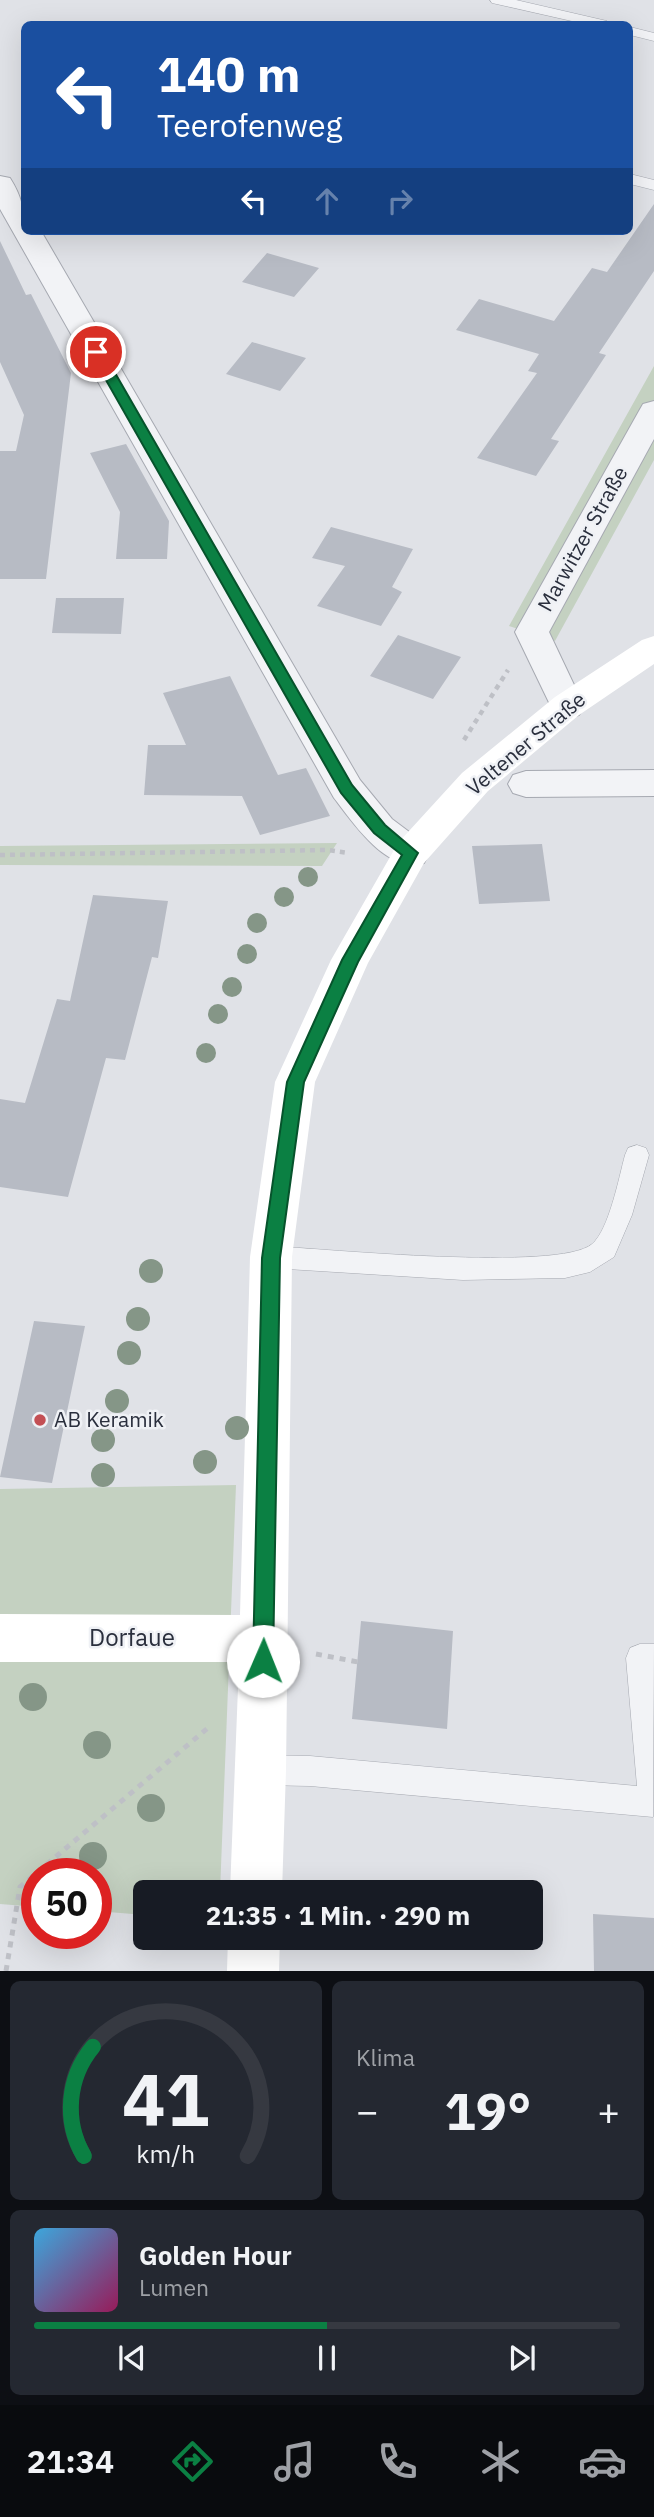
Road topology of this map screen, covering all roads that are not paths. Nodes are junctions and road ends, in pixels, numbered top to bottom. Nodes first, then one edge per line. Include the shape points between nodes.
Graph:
1 (497, 0) edge
2 (589, 21) edge
3 (633, 32) edge
4 (654, 37) edge
5 (633, 180) edge
6 (0, 184) edge
7 (654, 185) edge
8 (21, 220) edge
9 (29, 235) edge
10 (654, 411) edge
11 (654, 648) edge
12 (567, 706) junction
13 (654, 783) edge
14 (526, 784) dead end
15 (411, 853) junction
16 (637, 1155) dead end
17 (271, 1258) junction
18 (0, 1638) edge
19 (263, 1639) junction
20 (654, 1658) edge
21 (261, 1770) junction
22 (256, 1880) edge
23 (254, 1950) edge
24 (253, 1971) edge

1 - 2 lane
3 - 4 lane
5 - 7 lane
6 - 8 street
9 - 15 street via 347,789 379,829
10 - 12 street, Marwitzer Straße via 532,632
11 - 12 main road, Veltener Straße
12 - 15 main road, Veltener Straße via 475,782
13 - 14 street
15 - 17 main road, Veltener Straße via 350,960 295,1082
16 - 17 lane via 605,1249 590,1261 463,1269
17 - 19 main road, Veltener Straße
18 - 19 main road, Dorfaue
19 - 21 main road, Veltener Straße
20 - 21 lane via 640,1658 653,1802
21 - 22 main road, Veltener Straße
23 - 24 main road

